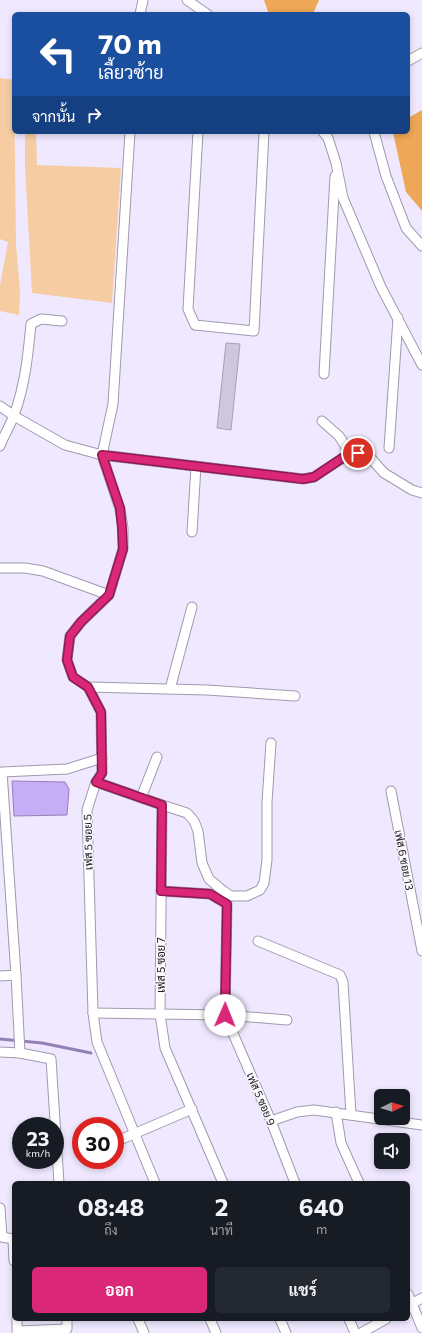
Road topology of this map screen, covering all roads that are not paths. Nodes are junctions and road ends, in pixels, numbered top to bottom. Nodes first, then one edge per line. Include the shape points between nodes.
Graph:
1 (143, 0) edge
2 (187, 0) edge
3 (140, 12) edge
4 (204, 12) edge
5 (422, 53) edge
6 (410, 60) edge
7 (130, 134) edge
8 (198, 134) edge
9 (264, 134) edge
10 (325, 134) edge
11 (375, 134) edge
12 (336, 162) junction
13 (422, 246) edge
14 (398, 318) junction
15 (62, 321) dead end
16 (422, 365) edge
17 (324, 374) dead end
18 (0, 406) edge
19 (14, 416) junction
20 (322, 421) dead end
21 (0, 446) edge
22 (390, 448) dead end
23 (102, 455) junction
24 (351, 455) junction
25 (196, 466) junction
26 (422, 493) edge
27 (192, 532) dead end
28 (0, 568) edge
29 (109, 595) junction
30 (192, 607) dead end
31 (88, 687) junction
32 (170, 689) junction
33 (295, 696) dead end
34 (271, 743) dead end
35 (157, 757) dead end
36 (102, 758) junction
37 (96, 782) junction
38 (392, 791) dead end
39 (141, 798) junction
40 (162, 805) junction
41 (161, 891) junction
42 (258, 941) dead end
43 (422, 951) edge
44 (16, 975) junction
45 (0, 976) edge
46 (93, 1013) junction
47 (160, 1014) junction
48 (225, 1015) junction
49 (287, 1020) dead end
50 (0, 1052) edge
51 (20, 1053) junction
52 (192, 1109) junction
53 (336, 1112) junction
54 (351, 1115) junction
55 (271, 1121) junction
56 (422, 1124) edge
57 (134, 1133) junction
58 (124, 1138) edge
59 (59, 1181) edge
60 (154, 1181) edge
61 (222, 1181) edge
62 (294, 1181) edge
63 (358, 1181) edge
64 (0, 1208) edge
65 (12, 1239) edge
66 (422, 1298) edge
67 (410, 1305) edge
68 (17, 1321) edge
69 (67, 1321) edge
70 (139, 1321) edge
71 (211, 1321) edge
72 (281, 1321) edge
73 (350, 1321) edge
74 (382, 1321) edge
75 (422, 1328) edge
76 (144, 1333) edge
77 (216, 1333) edge
78 (286, 1333) edge
79 (355, 1333) edge
80 (361, 1333) edge

1 - 3 street
2 - 4 street
5 - 6 street
7 - 23 street via 113,404
8 - 9 street via 188,309 195,325 254,331
10 - 12 street
11 - 13 street via 386,176 406,228
12 - 14 street via 343,198
12 - 17 street
14 - 16 street
14 - 22 street
15 - 19 street via 41,319 31,324 26,371
18 - 19 street
19 - 21 street
19 - 23 street via 65,445
20 - 24 street via 339,436
23 - 25 street
23 - 29 street, เฟส 5 ซอย 5 via 120,508 122,528 123,549
24 - 25 street via 314,477 303,479
24 - 26 street via 368,455 384,473 412,490
25 - 27 street
28 - 29 street via 43,571
29 - 31 street, เฟส 5 ซอย 5 via 70,636 67,660 73,677
30 - 32 street
31 - 32 street
31 - 36 street, เฟส 5 ซอย 5 via 101,712
32 - 33 street
34 - 40 street via 267,860 264,884 260,890 247,896 231,896 209,879 202,863 198,831 194,821 187,814
35 - 39 street
36 - 37 street, เฟส 5 ซอย 5 via 102,773
36 - 44 street via 67,769 2,772
37 - 39 street
37 - 46 street, เฟส 5 ซอย 5 via 87,810
38 - 43 street, เฟส 6 ซอย 13
39 - 40 street
40 - 41 street, เฟส 5 ซอย 7
41 - 47 street, เฟส 5 ซอย 7
41 - 48 street via 210,894 227,904
42 - 54 street via 340,976 343,982
44 - 45 street
44 - 51 street
46 - 47 street
46 - 57 street, เฟส 5 ซอย 5 via 97,1042
47 - 48 street
47 - 52 street, เฟส 5 ซอย 7 via 165,1048
48 - 49 street
48 - 55 street, เฟส 5 ซอย 9
50 - 51 street
51 - 59 street via 51,1059
52 - 57 street
52 - 61 street, เฟส 5 ซอย 7
53 - 54 street
53 - 55 street via 297,1112
53 - 63 street via 341,1143
54 - 56 street
55 - 62 street, เฟส 5 ซอย 9
57 - 58 street
57 - 60 street, เฟส 5 ซอย 5
64 - 65 street via 2,1237
66 - 67 street
67 - 75 street
68 - 69 street via 17,1331 67,1328
70 - 76 street
71 - 77 street
72 - 78 street
73 - 79 street
74 - 80 street

